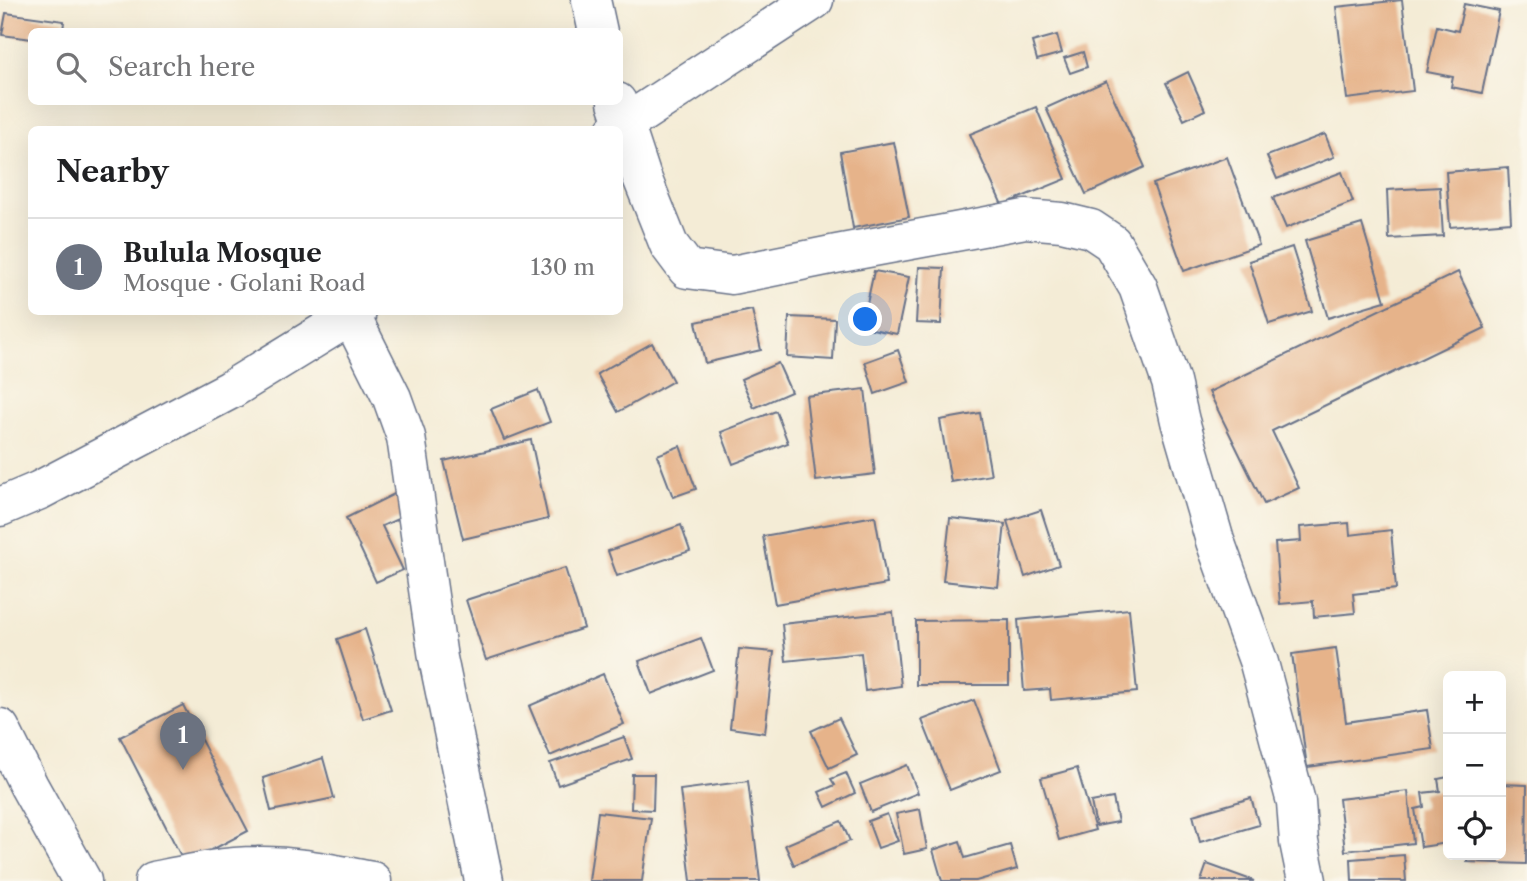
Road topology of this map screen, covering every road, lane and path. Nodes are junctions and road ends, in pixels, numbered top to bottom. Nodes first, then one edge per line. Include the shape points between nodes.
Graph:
1 (591, 0) edge
2 (814, 0) edge
3 (597, 28) edge
4 (619, 118) edge
5 (623, 128) edge
6 (352, 315) edge
7 (354, 315) edge
8 (0, 506) edge
9 (0, 728) edge
10 (82, 881) edge
11 (154, 881) edge
12 (372, 881) edge
13 (484, 881) edge
14 (1307, 881) edge

1 - 3 street
2 - 4 street
5 - 14 street via 669,245 687,269 732,275 1025,219 1091,229 1112,243 1138,286 1215,541 1259,663 1296,802
6 - 8 street via 230,390 40,490
7 - 13 street via 406,437 438,658
9 - 10 street
11 - 12 street via 258,866

